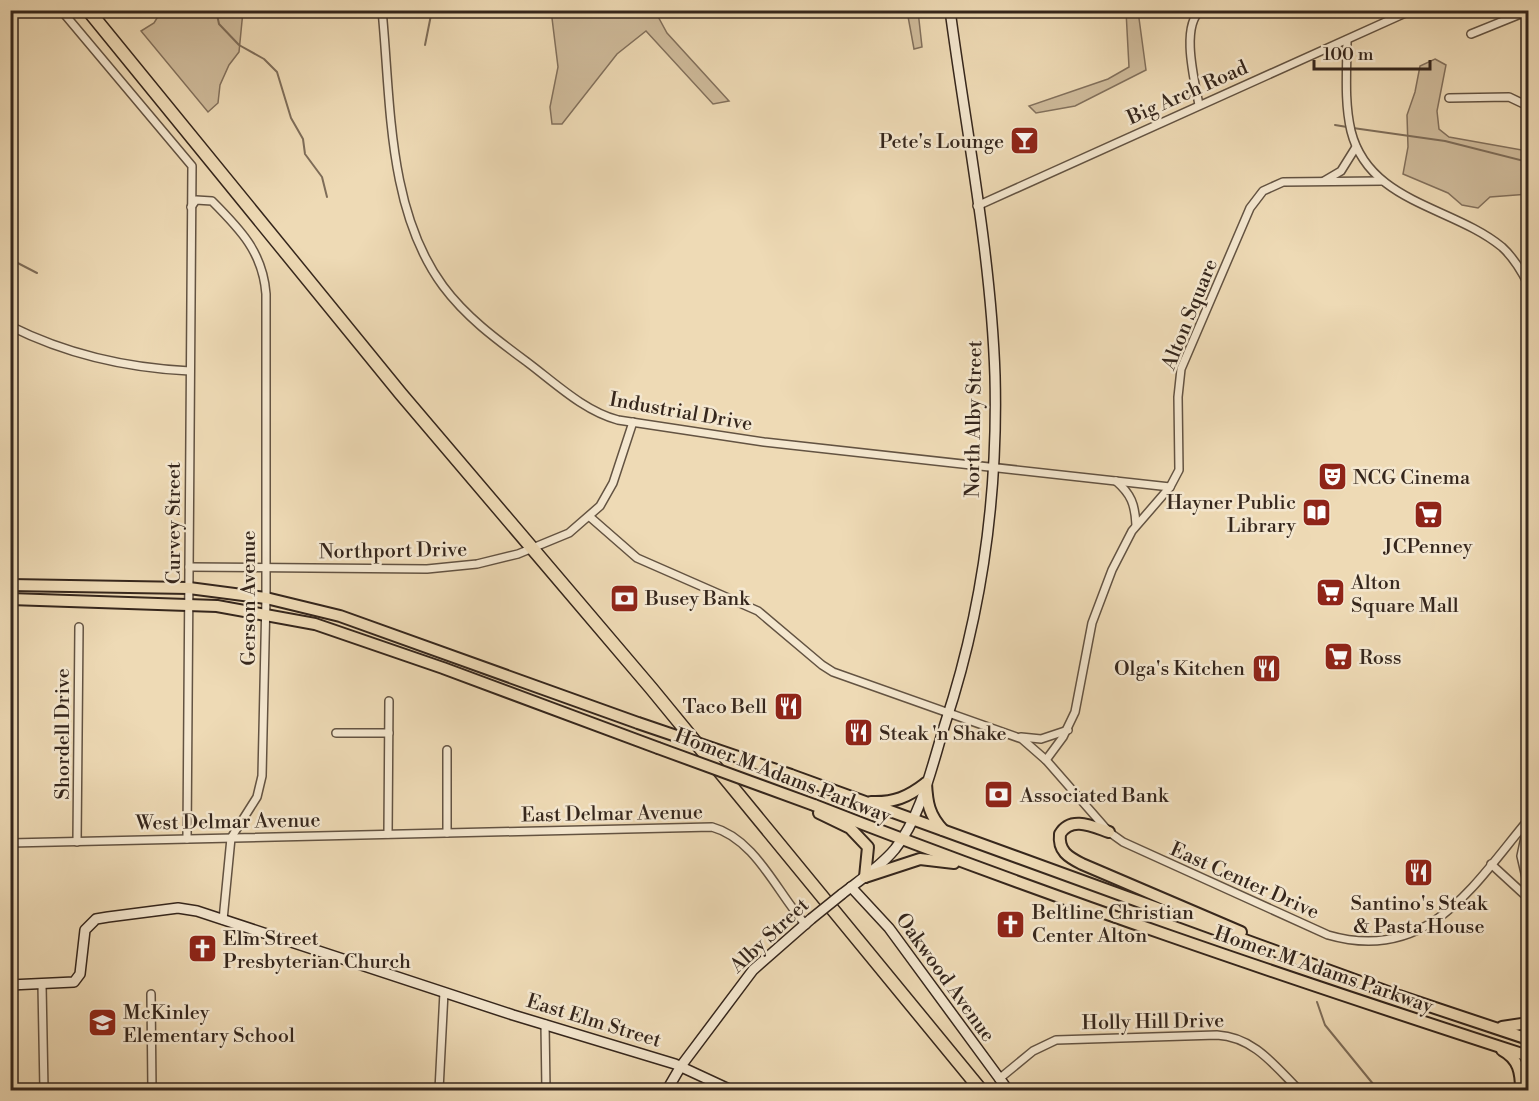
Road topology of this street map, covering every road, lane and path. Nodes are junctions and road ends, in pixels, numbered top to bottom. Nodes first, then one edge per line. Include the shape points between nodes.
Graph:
1 (61, 10) edge
2 (88, 10) edge
3 (382, 10) edge
4 (950, 10) edge
5 (1200, 10) edge
6 (1412, 10) edge
7 (1528, 11) edge
8 (1471, 34) dead end
9 (1347, 40) junction
10 (1449, 98) dead end
11 (1199, 105) junction
12 (1528, 106) edge
13 (1356, 147) junction
14 (1382, 181) junction
15 (1324, 182) junction
16 (977, 206) junction
17 (191, 207) junction
18 (1528, 284) edge
19 (10, 326) edge
20 (190, 370) junction
21 (633, 422) junction
22 (994, 466) junction
23 (1116, 481) junction
24 (1170, 487) junction
25 (590, 517) junction
26 (1136, 525) junction
27 (532, 549) junction
28 (189, 567) junction
29 (264, 569) junction
30 (10, 585) edge
31 (189, 588) junction
32 (266, 598) junction
33 (10, 599) edge
34 (189, 604) junction
35 (266, 614) junction
36 (79, 627) dead end
37 (389, 701) dead end
38 (949, 713) junction
39 (1068, 730) junction
40 (336, 733) dead end
41 (389, 733) junction
42 (1013, 735) junction
43 (447, 750) dead end
44 (1046, 760) junction
45 (926, 783) junction
46 (782, 793) junction
47 (863, 802) junction
48 (912, 820) junction
49 (1528, 822) edge
50 (945, 832) junction
51 (1109, 832) junction
52 (447, 833) junction
53 (388, 834) junction
54 (187, 838) junction
55 (231, 838) junction
56 (901, 839) junction
57 (77, 842) junction
58 (10, 843) edge
59 (1491, 864) junction
60 (976, 866) junction
61 (865, 877) junction
62 (1528, 886) edge
63 (851, 888) junction
64 (1528, 898) edge
65 (223, 920) junction
66 (808, 922) junction
67 (42, 984) junction
68 (10, 985) edge
69 (444, 992) junction
70 (151, 994) dead end
71 (1400, 996) junction
72 (1528, 1023) edge
73 (546, 1024) junction
74 (1490, 1026) junction
75 (1528, 1039) edge
76 (1486, 1042) junction
77 (1528, 1056) edge
78 (681, 1066) junction
79 (1528, 1068) edge
80 (999, 1079) junction
81 (1528, 1082) edge
82 (44, 1090) edge
83 (152, 1090) edge
84 (439, 1090) edge
85 (546, 1090) edge
86 (667, 1090) edge
87 (731, 1090) edge
88 (981, 1090) edge
89 (1008, 1090) edge
90 (1299, 1090) edge
91 (1522, 1090) edge

1 - 17 street, Curvey Street via 191,164
2 - 27 highway
3 - 21 street, Industrial Drive via 401,190 414,232 434,272 470,317 513,352 598,413
4 - 16 street, North Alby Street
5 - 11 street via 1193,18 1190,35
6 - 9 street, Big Arch Road
7 - 8 street
9 - 11 street, Big Arch Road
9 - 13 street via 1348,116
10 - 12 street via 1509,97
11 - 16 street, Big Arch Road
13 - 14 street
13 - 15 street via 1348,163
14 - 15 street, Alton Square
14 - 18 street via 1489,238 1512,258
15 - 24 street, Alton Square via 1273,185 1250,207 1181,369 1180,462
16 - 22 street, North Alby Street via 992,332
17 - 20 street, Curvey Street
17 - 29 street, Gerson Avenue via 196,200 212,201 247,240 263,267
19 - 20 street via 53,346 99,360
20 - 28 street, Curvey Street
21 - 22 street, Industrial Drive via 764,442
21 - 25 street, Northport Drive via 613,483
22 - 23 street, Industrial Drive
22 - 38 street, North Alby Street via 980,588 965,661
23 - 24 street, Industrial Drive
23 - 26 street via 1129,492
24 - 26 street, Alton Square
25 - 27 street, Northport Drive via 569,533
25 - 38 street, East Center Drive via 637,558 758,611 822,665
26 - 39 street, Alton Square via 1117,558 1095,612
27 - 29 street, Northport Drive via 460,567
27 - 88 highway
28 - 29 street, Northport Drive
28 - 31 street, Curvey Street
29 - 32 street, Gerson Avenue
30 - 31 main road, Homer M Adams Parkway
31 - 32 main road, Homer M Adams Parkway
31 - 34 street, Curvey Street
32 - 35 street, Gerson Avenue
32 - 47 main road, Homer M Adams Parkway, bridge via 340,616
33 - 34 main road, Homer M Adams Parkway
34 - 35 main road, Homer M Adams Parkway
34 - 54 street, Curvey Street
35 - 46 main road, Homer M Adams Parkway, bridge via 360,639
35 - 55 street, Gerson Avenue via 261,785
36 - 57 street, Shordell Drive
37 - 41 street
38 - 42 street, East Center Drive
38 - 45 street, North Alby Street
39 - 42 street via 1041,739
39 - 44 street, Alton Square
40 - 41 street
41 - 53 street
42 - 44 street, East Center Drive
43 - 52 street
44 - 51 street, East Center Drive
45 - 47 main road via 910,796 888,803
45 - 48 street, North Alby Street
45 - 50 main road via 927,804 933,819
46 - 56 main road, Homer M Adams Parkway, bridge
46 - 61 main road via 850,828 861,838 868,847
47 - 48 main road, Homer M Adams Parkway
48 - 50 main road, Homer M Adams Parkway
48 - 56 street, Alby Street
49 - 59 street, East Center Drive
49 - 62 street via 1521,856
50 - 71 main road, Homer M Adams Parkway
51 - 59 street, East Center Drive via 1132,847 1298,922 1328,935 1359,941 1387,940 1429,926 1459,903
51 - 71 main road via 1072,824 1060,834 1060,846 1065,854 1082,864
52 - 53 street, West Delmar Avenue
52 - 66 street, East Delmar Avenue via 712,827 730,834 749,851
53 - 55 street, West Delmar Avenue
54 - 55 street, West Delmar Avenue
54 - 57 street, West Delmar Avenue
55 - 65 street, Gerson Avenue
56 - 60 main road, Homer M Adams Parkway
56 - 61 street, Alby Street
57 - 58 street, West Delmar Avenue
59 - 64 street
60 - 61 main road via 920,859
60 - 76 main road, Homer M Adams Parkway
61 - 63 street, Alby Street
63 - 66 street, Alby Street, bridge
63 - 80 street, Oakwood Avenue via 889,928
65 - 67 street, East Elm Street via 178,908 96,919 85,930 77,980
65 - 69 street, East Elm Street
66 - 78 street, Alby Street via 753,970
67 - 68 street
67 - 82 street
69 - 73 street, East Elm Street
69 - 84 street
70 - 83 street
71 - 74 main road, Homer M Adams Parkway
72 - 74 main road
73 - 78 street, East Elm Street
73 - 85 street
74 - 75 main road, Homer M Adams Parkway
76 - 77 main road, Homer M Adams Parkway
76 - 91 main road via 1513,1059 1520,1069
78 - 86 street, Alby Street
78 - 87 street, East Elm Street
79 - 91 street
80 - 89 street, Oakwood Avenue
80 - 90 street, Holly Hill Drive via 1033,1051 1056,1040 1230,1035 1254,1046
81 - 91 main road

